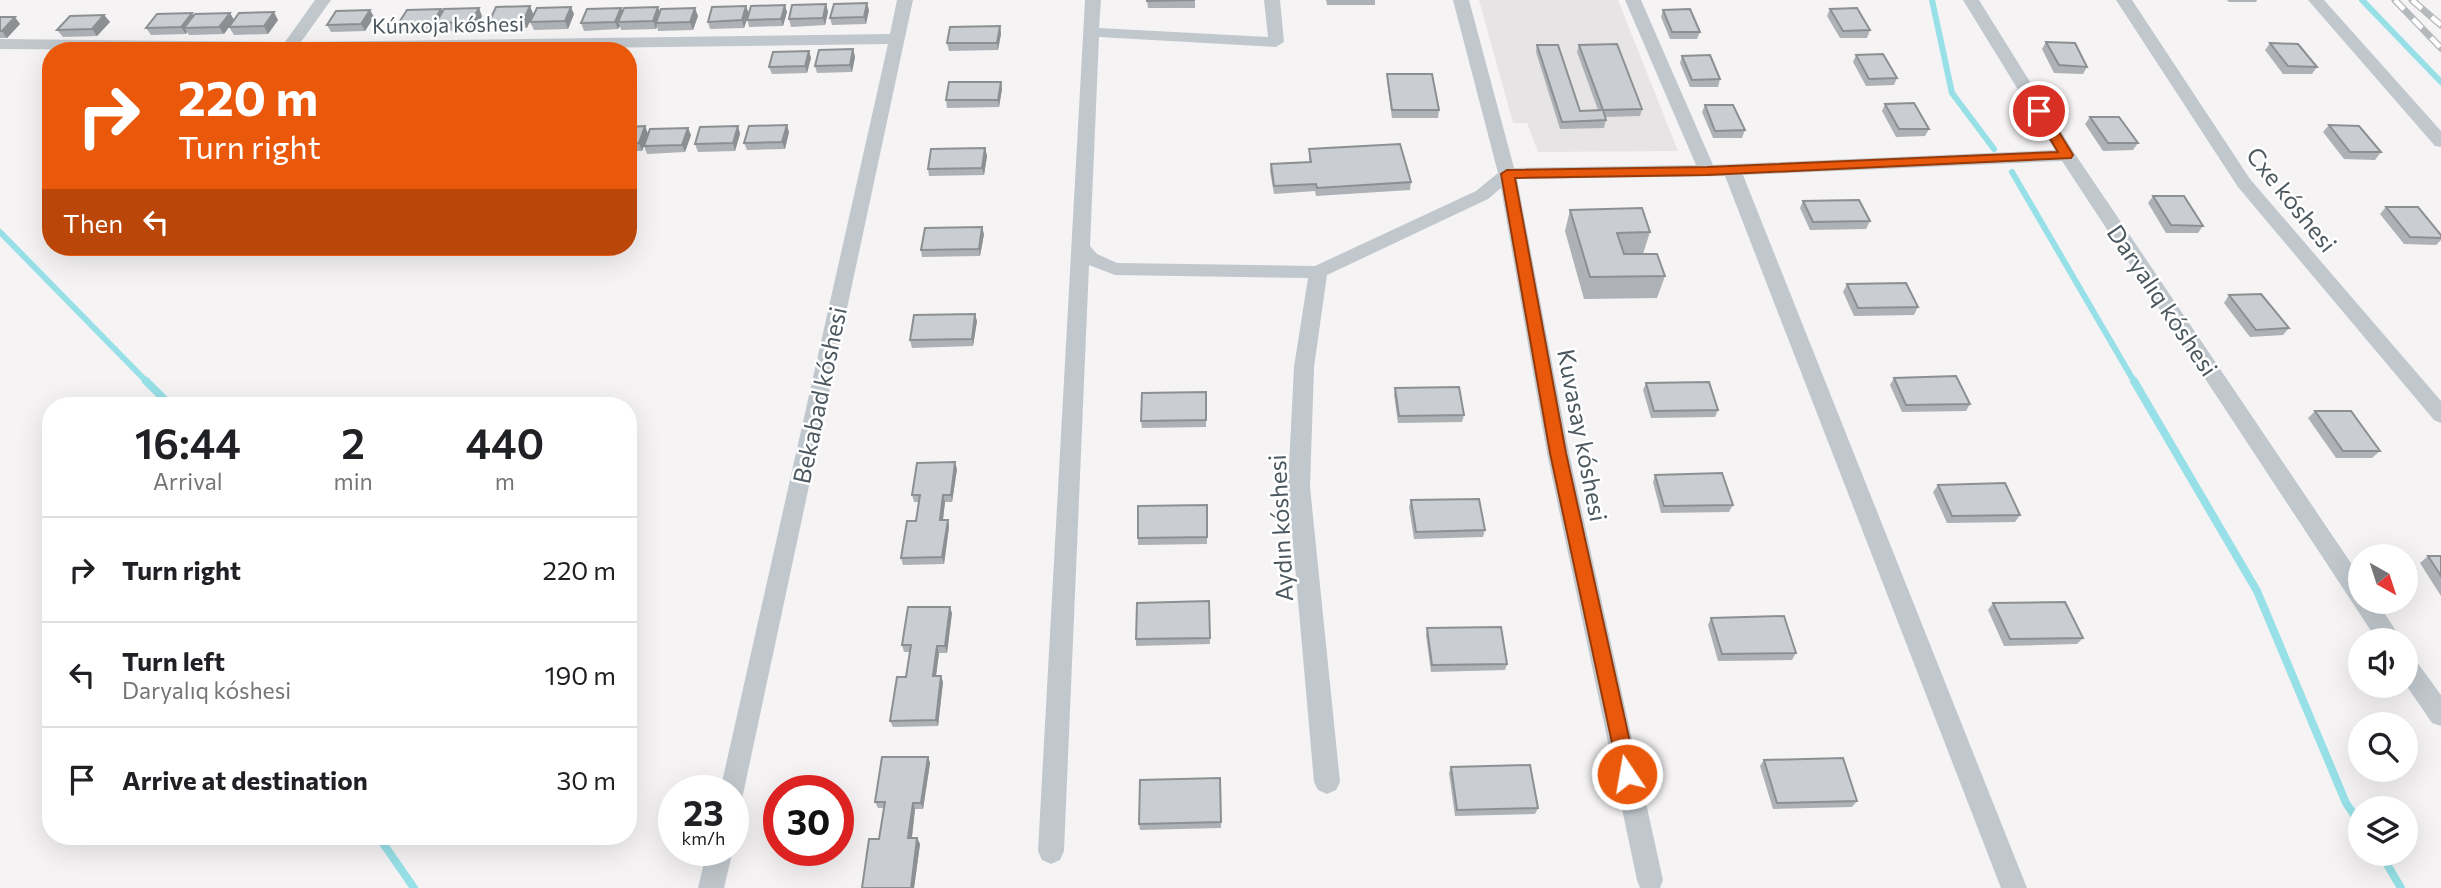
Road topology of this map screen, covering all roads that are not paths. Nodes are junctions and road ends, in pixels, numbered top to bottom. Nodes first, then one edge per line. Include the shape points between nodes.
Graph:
1 (323, 0) edge
2 (905, 0) edge
3 (1093, 0) edge
4 (1272, 0) edge
5 (1461, 0) edge
6 (1633, 0) edge
7 (1971, 0) edge
8 (2124, 0) edge
9 (2316, 0) edge
10 (1093, 32) junction
11 (897, 39) junction
12 (294, 42) edge
13 (637, 42) edge
14 (0, 44) edge
15 (42, 44) edge
16 (2441, 142) edge
17 (2067, 155) junction
18 (1732, 170) junction
19 (1707, 171) junction
20 (1507, 174) junction
21 (1082, 248) junction
22 (1318, 272) junction
23 (2441, 415) edge
24 (2348, 577) edge
25 (2418, 676) edge
26 (2432, 688) edge
27 (2441, 715) edge
28 (736, 775) edge
29 (1327, 782) dead end
30 (1051, 852) dead end
31 (716, 866) edge
32 (1650, 880) dead end
33 (711, 888) edge
34 (2014, 888) edge

1 - 12 street
2 - 11 street, Bekabad kóshesi
3 - 10 street
4 - 10 street via 1276,42
5 - 20 street, Kuvasay kóshesi
6 - 19 street
7 - 17 street, Daryalıq kóshesi
8 - 23 street, Cxe kóshesi via 2244,183
9 - 16 street
10 - 21 street
11 - 13 street, Kúnxoja kóshesi
11 - 28 street, Bekabad kóshesi
14 - 15 street, Kúnxoja kóshesi
17 - 18 street
17 - 24 street, Daryalıq kóshesi
18 - 19 street
18 - 34 street
19 - 20 street
20 - 22 street via 1482,195
20 - 32 street, Kuvasay kóshesi via 1558,453
21 - 22 street via 1090,258 1115,269
21 - 30 street
22 - 29 street, Aydın kóshesi via 1304,367 1299,487
25 - 26 street
26 - 27 street
31 - 33 street

